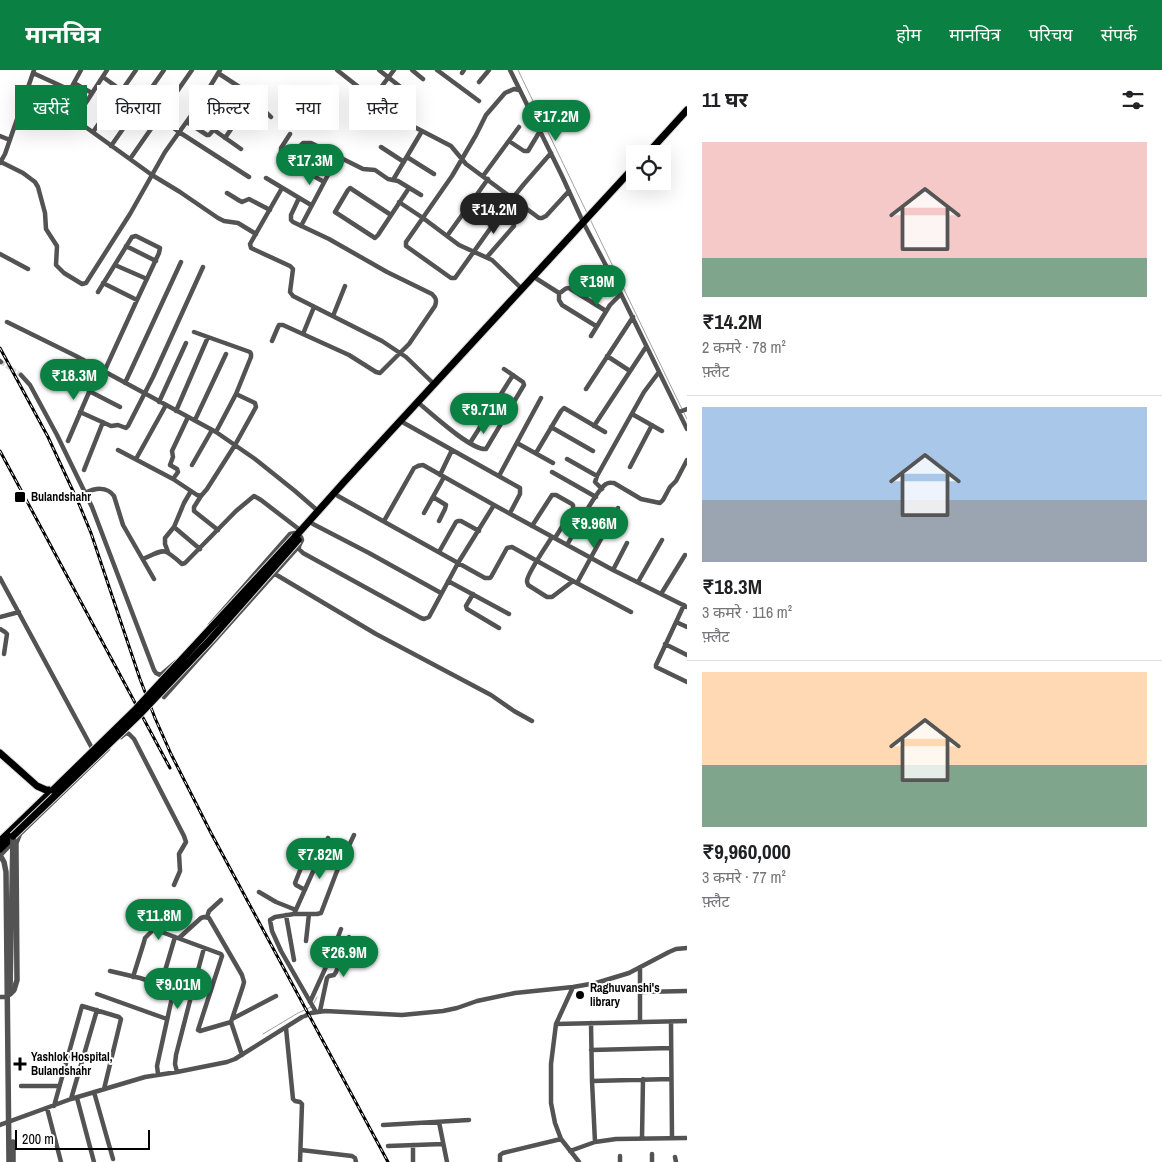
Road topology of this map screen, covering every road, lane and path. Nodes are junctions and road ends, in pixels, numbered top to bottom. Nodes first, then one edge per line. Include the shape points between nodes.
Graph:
1 (82, 70) edge
2 (107, 70) edge
3 (136, 70) edge
4 (164, 70) edge
5 (192, 70) edge
6 (337, 70) edge
7 (379, 70) edge
8 (394, 70) edge
9 (412, 70) edge
10 (438, 70) edge
11 (489, 70) edge
12 (510, 70) edge
13 (34, 71) edge
14 (219, 72) edge
15 (102, 77) junction
16 (388, 78) junction
17 (424, 79) dead end
18 (479, 82) dead end
19 (74, 83) joint
20 (61, 85) edge
21 (113, 85) edge
22 (125, 85) edge
23 (153, 85) edge
24 (237, 85) edge
25 (356, 85) edge
26 (383, 85) edge
27 (398, 85) edge
28 (179, 88) edge
29 (519, 90) junction
30 (92, 93) junction
31 (87, 100) edge
32 (479, 101) dead end
33 (687, 110) edge
34 (687, 116) edge
35 (187, 122) joint
36 (97, 126) edge
37 (87, 128) edge
38 (416, 128) edge
39 (519, 128) dead end
40 (123, 130) edge
41 (150, 130) edge
42 (176, 130) edge
43 (198, 130) edge
44 (214, 130) joint
45 (230, 130) edge
46 (422, 131) junction
47 (540, 131) junction
48 (93, 132) junction
49 (179, 132) junction
50 (290, 134) dead end
51 (0, 136) edge
52 (225, 138) junction
53 (10, 140) junction
54 (509, 141) junction
55 (655, 145) edge
56 (660, 145) edge
57 (112, 146) junction
58 (381, 147) dead end
59 (241, 149) dead end
60 (551, 154) junction
61 (338, 156) junction
62 (130, 159) junction
63 (405, 159) junction
64 (462, 159) junction
65 (293, 161) junction
66 (0, 162) edge
67 (152, 174) junction
68 (434, 174) dead end
69 (483, 176) junction
70 (626, 177) edge
71 (249, 178) dead end
72 (266, 178) dead end
73 (488, 179) junction
74 (393, 180) junction
75 (626, 181) edge
76 (324, 182) junction
77 (282, 188) junction
78 (409, 188) junction
79 (569, 191) junction
80 (228, 193) dead end
81 (420, 195) dead end
82 (513, 197) junction
83 (299, 198) junction
84 (399, 202) junction
85 (311, 205) junction
86 (270, 210) junction
87 (502, 213) junction
88 (391, 215) junction
89 (423, 218) junction
90 (588, 221) junction
91 (301, 226) junction
92 (256, 234) junction
93 (447, 236) junction
94 (126, 246) junction
95 (474, 252) junction
96 (0, 254) edge
97 (487, 258) junction
98 (156, 261) junction
99 (181, 262) dead end
100 (115, 265) junction
101 (203, 267) dead end
102 (28, 269) dead end
103 (538, 278) junction
104 (147, 279) junction
105 (103, 283) junction
106 (345, 286) dead end
107 (522, 289) junction
108 (98, 292) dead end
109 (559, 293) junction
110 (621, 294) junction
111 (137, 300) junction
112 (314, 307) junction
113 (606, 311) junction
114 (333, 316) junction
115 (633, 318) junction
116 (7, 322) dead end
117 (596, 326) junction
118 (194, 332) dead end
119 (303, 334) junction
120 (591, 336) dead end
121 (208, 337) junction
122 (272, 340) dead end
123 (186, 343) dead end
124 (646, 347) junction
125 (400, 353) junction
126 (226, 354) dead end
127 (607, 356) junction
128 (99, 369) junction
129 (504, 370) dead end
130 (630, 371) junction
131 (104, 372) junction
132 (658, 372) junction
133 (513, 375) junction
134 (21, 376) tunnel mouth
135 (125, 383) junction
136 (434, 384) junction
137 (586, 388) dead end
138 (89, 391) junction
139 (145, 394) junction
140 (236, 394) junction
141 (541, 398) dead end
142 (159, 402) junction
143 (166, 405) junction
144 (420, 406) junction
145 (120, 407) dead end
146 (683, 410) edge
147 (176, 411) junction
148 (80, 412) junction
149 (632, 414) junction
150 (188, 417) junction
151 (195, 420) junction
152 (103, 422) junction
153 (404, 423) junction
154 (652, 425) junction
155 (594, 426) junction
156 (551, 427) junction
157 (687, 429) edge
158 (214, 431) junction
159 (662, 431) dead end
160 (605, 432) dead end
161 (68, 441) dead end
162 (470, 443) junction
163 (517, 443) junction
164 (235, 445) junction
165 (118, 450) dead end
166 (452, 450) junction
167 (593, 451) dead end
168 (536, 453) junction
169 (136, 459) junction
170 (567, 459) dead end
171 (687, 460) edge
172 (553, 463) dead end
173 (192, 465) dead end
174 (630, 468) dead end
175 (84, 470) dead end
176 (552, 472) dead end
177 (442, 476) junction
178 (499, 476) junction
179 (597, 476) junction
180 (173, 479) junction
181 (602, 489) junction
182 (192, 491) junction
183 (85, 493) junction
184 (201, 496) junction
185 (338, 496) junction
186 (433, 497) junction
187 (596, 497) junction
188 (494, 505) junction
189 (618, 508) dead end
190 (318, 511) junction
191 (424, 513) dead end
192 (510, 513) junction
193 (384, 521) junction
194 (439, 522) dead end
195 (312, 524) junction
196 (532, 526) junction
197 (174, 527) junction
198 (218, 530) junction
199 (479, 531) junction
200 (298, 537) junction
201 (554, 538) junction
202 (662, 540) dead end
203 (626, 543) dead end
204 (567, 545) junction
205 (200, 549) junction
206 (168, 552) junction
207 (439, 552) junction
208 (685, 555) dead end
209 (590, 558) junction
210 (143, 559) junction
211 (537, 561) junction
212 (458, 563) junction
213 (613, 570) junction
214 (275, 574) junction
215 (0, 578) edge
216 (154, 579) dead end
217 (448, 580) junction
218 (575, 582) junction
219 (638, 582) junction
220 (441, 593) junction
221 (474, 594) junction
222 (661, 594) junction
223 (685, 606) edge
224 (19, 612) junction
225 (631, 612) dead end
226 (509, 614) dead end
227 (0, 617) edge
228 (676, 622) junction
229 (687, 627) edge
230 (499, 628) dead end
231 (0, 629) edge
232 (666, 644) junction
233 (4, 654) dead end
234 (687, 655) edge
235 (687, 682) edge
236 (164, 697) dead end
237 (532, 721) dead end
238 (93, 750) junction
239 (0, 753) edge
240 (53, 790) junction
241 (354, 835) dead end
242 (16, 836) junction
243 (328, 838) dead end
244 (0, 841) edge
245 (302, 843) dead end
246 (0, 849) edge
247 (0, 855) edge
248 (174, 884) dead end
249 (305, 890) junction
250 (259, 892) dead end
251 (220, 900) dead end
252 (295, 912) junction
253 (309, 914) junction
254 (286, 915) junction
255 (207, 917) junction
256 (341, 929) dead end
257 (177, 937) junction
258 (349, 937) dead end
259 (306, 941) dead end
260 (204, 948) junction
261 (687, 948) edge
262 (294, 960) dead end
263 (640, 967) junction
264 (110, 971) dead end
265 (133, 977) junction
266 (162, 981) junction
267 (174, 984) junction
268 (573, 987) junction
269 (193, 989) junction
270 (687, 991) edge
271 (640, 992) junction
272 (7, 994) edge
273 (97, 994) dead end
274 (276, 996) dead end
275 (310, 1002) junction
276 (97, 1010) junction
277 (310, 1014) junction
278 (167, 1019) junction
279 (231, 1020) junction
280 (687, 1021) edge
281 (640, 1022) junction
282 (672, 1022) junction
283 (591, 1023) junction
284 (556, 1024) junction
285 (286, 1028) junction
286 (671, 1048) junction
287 (591, 1050) junction
288 (242, 1055) junction
289 (157, 1070) junction
290 (177, 1072) junction
291 (642, 1079) junction
292 (671, 1079) junction
293 (592, 1080) junction
294 (21, 1086) dead end
295 (59, 1086) junction
296 (104, 1089) junction
297 (94, 1092) junction
298 (78, 1098) junction
299 (71, 1100) junction
300 (54, 1106) junction
301 (47, 1108) junction
302 (469, 1120) dead end
303 (11, 1121) junction
304 (439, 1122) junction
305 (0, 1125) edge
306 (383, 1125) dead end
307 (642, 1138) junction
308 (672, 1138) junction
309 (687, 1138) edge
310 (561, 1139) junction
311 (595, 1142) junction
312 (443, 1144) junction
313 (413, 1145) junction
314 (388, 1146) dead end
315 (301, 1150) junction
316 (570, 1151) junction
317 (652, 1154) dead end
318 (113, 1159) dead end
319 (9, 1162) edge
320 (13, 1162) edge
321 (61, 1162) edge
322 (94, 1162) edge
323 (300, 1162) edge
324 (356, 1162) edge
325 (413, 1162) edge
326 (447, 1162) edge
327 (500, 1162) edge
328 (579, 1162) edge
329 (652, 1162) edge

1 - 19 street
2 - 15 street
3 - 22 street
4 - 23 street
5 - 28 street
6 - 25 street
7 - 16 street
8 - 16 street
9 - 17 street
10 - 32 street
11 - 18 street
12 - 29 street
13 - 20 street
13 - 53 street
14 - 24 street
14 - 35 street
15 - 21 street
15 - 30 street
16 - 26 street
16 - 27 street
19 - 30 street
29 - 47 street
29 - 64 street via 505,93 486,115
30 - 31 street
33 - 55 main road
34 - 56 main road
35 - 49 street
36 - 48 street
37 - 48 street
38 - 46 street
39 - 54 street
40 - 57 street
41 - 62 street
42 - 49 street
43 - 44 street via 207,136
44 - 52 street
45 - 52 street
46 - 63 street
46 - 64 street via 451,146
47 - 54 street via 528,151
47 - 60 street
48 - 57 street
49 - 67 street
49 - 71 street
50 - 65 street via 281,150
51 - 53 street
52 - 59 street
53 - 66 street
54 - 69 street
57 - 62 street
58 - 63 street
60 - 79 street
60 - 82 street
61 - 65 street via 307,142 300,146
61 - 74 street
61 - 76 street
62 - 67 street
63 - 68 street
63 - 74 street
64 - 69 street
64 - 89 street
65 - 76 street
66 - 67 street via 35,182 41,196 47,232 57,246 56,265 82,284 88,282
67 - 92 street via 218,218 238,223
69 - 73 street
70 - 90 main road
72 - 77 street
73 - 82 street
73 - 93 street
74 - 78 street
75 - 90 main road
76 - 85 street
77 - 83 street
77 - 86 street
78 - 81 street
78 - 84 street
79 - 82 street via 542,218
79 - 90 street
80 - 86 street via 240,202 252,200
82 - 87 street
83 - 85 street
83 - 91 street via 290,218
84 - 88 street
84 - 89 street
85 - 91 street
86 - 92 street
87 - 95 street
87 - 97 street via 514,226
88 - 88 street via 350,188 335,212 375,238
89 - 93 street
89 - 95 street via 406,246 451,278 457,277
90 - 103 main road
90 - 107 main road
90 - 110 street
91 - 125 street via 436,297 435,306
92 - 112 street via 250,248 290,266 293,269 291,294
93 - 95 street
94 - 98 street
94 - 98 street via 134,236 158,247 160,251
94 - 100 street
95 - 97 street
96 - 102 street
97 - 107 street
98 - 104 street
99 - 135 street
100 - 104 street
100 - 105 street
101 - 139 street
103 - 109 street
103 - 144 main road
104 - 111 street
105 - 108 street
105 - 111 street
106 - 114 street
107 - 136 main road
109 - 113 street via 569,288
109 - 117 street via 562,304
110 - 113 street
110 - 115 street
111 - 131 street
112 - 114 street
112 - 119 street
113 - 117 street
114 - 125 street
115 - 124 street
115 - 127 street
116 - 128 street
117 - 120 street
118 - 121 street
119 - 122 street via 281,325
119 - 125 street via 349,355 378,373
121 - 140 street via 251,354
121 - 147 street
123 - 142 street
124 - 130 street
124 - 132 street
125 - 136 street
126 - 151 street
127 - 130 street
127 - 137 street
128 - 131 street
128 - 138 street
129 - 133 street
130 - 155 street
131 - 135 street
132 - 146 street
132 - 149 street
133 - 162 street
133 - 162 street via 523,382 524,388 487,447 484,450
134 - 183 street via 30,385
135 - 139 street
136 - 190 main road
138 - 145 street
138 - 148 street
139 - 142 street
139 - 152 street via 127,428
140 - 158 street
140 - 164 street via 256,405
141 - 163 street
142 - 143 street
143 - 147 street
143 - 169 street
144 - 153 main road
144 - 162 street
146 - 157 street
147 - 150 street
148 - 152 street
148 - 161 street
149 - 154 street
149 - 179 street
150 - 151 street
150 - 180 street via 172,451 170,465 178,472
151 - 158 street
152 - 175 street
153 - 166 street
153 - 185 main road
154 - 159 street
154 - 174 street
155 - 156 street via 564,408
155 - 160 street
156 - 167 street
156 - 168 street
158 - 164 street
158 - 173 street
163 - 168 street
163 - 178 street
164 - 184 street
164 - 190 street
165 - 169 street
166 - 177 street
166 - 178 street
168 - 172 street
169 - 180 street
170 - 179 street
171 - 181 street via 660,503 641,499 614,483 606,484
176 - 187 street
177 - 186 street
177 - 188 street
177 - 193 street via 423,465 416,466
178 - 192 street via 521,491
179 - 181 street via 595,482
180 - 182 street
181 - 187 street
182 - 184 street
182 - 197 street
183 - 200 street via 154,670 160,675 185,652 290,534 295,532
183 - 210 street via 98,488 111,492 123,525
184 - 198 street via 194,511
185 - 193 street
185 - 195 main road
186 - 191 street
186 - 194 street via 446,505
187 - 204 street
188 - 192 street
188 - 199 street
189 - 209 street
190 - 200 main road
192 - 196 street
193 - 207 street
195 - 200 main road
195 - 220 street
196 - 201 street
196 - 201 street via 552,495 556,495 572,504 573,509
197 - 205 street
197 - 206 street via 164,541
198 - 200 street via 254,496 262,500
198 - 205 street
199 - 207 street via 461,521 456,522
199 - 212 street
200 - 214 street
200 - 220 street via 301,552 421,618 429,616
200 - 238 main road, bridge
200 - 242 main road, bridge via 210,640
201 - 204 street
201 - 211 street
202 - 219 street
203 - 213 street
204 - 209 street
205 - 206 street via 184,564
206 - 210 street
207 - 212 street
208 - 222 street
209 - 213 street
209 - 218 street
210 - 216 street
211 - 212 street via 509,547 488,579
211 - 218 street
211 - 218 street via 527,582 531,588 552,597
212 - 217 street
213 - 219 street
214 - 236 street
214 - 237 street
215 - 224 street
217 - 220 street
217 - 221 street
218 - 225 street
219 - 222 street
221 - 226 street
221 - 230 street via 467,609
222 - 223 street
223 - 228 street
224 - 227 street
224 - 238 street
228 - 229 street
228 - 232 street
231 - 233 street via 7,634
232 - 234 street
232 - 235 street via 656,666
238 - 240 main road, bridge
239 - 240 main road via 42,790
240 - 244 main road
241 - 253 street via 321,913
242 - 246 main road
242 - 247 street
242 - 248 street via 126,733 134,738 186,840 179,854 180,871
242 - 272 street, bridge
243 - 249 street
245 - 249 street via 298,852 301,868 295,883
247 - 272 street via 6,872
249 - 252 street
250 - 252 street
251 - 255 street
252 - 253 street
252 - 254 street
253 - 259 street
254 - 262 street
254 - 275 street via 272,917 272,931
255 - 257 street
255 - 279 street via 243,978
256 - 275 street
257 - 260 street
257 - 265 street via 152,930 144,942
257 - 266 street
258 - 277 street via 336,972 327,978
260 - 269 street
260 - 279 street via 222,955 198,1030
261 - 263 street via 676,949
263 - 268 street via 614,978
263 - 271 street
264 - 265 street
265 - 266 street via 158,984
266 - 267 street
267 - 269 street
267 - 278 street
268 - 277 street via 515,993 425,1013
268 - 284 street
269 - 290 street via 175,1064
270 - 271 street
271 - 281 street
272 - 303 street
273 - 278 street
274 - 279 street
275 - 277 street
276 - 295 street via 81,1007
276 - 296 street via 121,1020
276 - 299 street
277 - 285 street
278 - 289 street
279 - 288 street
280 - 282 street
281 - 282 street
281 - 283 street
282 - 286 street
283 - 284 street
283 - 287 street
284 - 310 street via 551,1103
285 - 288 street
285 - 315 street via 293,1099 302,1104
286 - 287 street
286 - 292 street
287 - 293 street
288 - 290 street via 226,1062
289 - 290 street
289 - 296 street via 145,1077
291 - 292 street
291 - 293 street
291 - 307 street
292 - 308 street
293 - 311 street
294 - 295 street
295 - 300 street
296 - 297 street
297 - 298 street
297 - 318 street
298 - 299 street
298 - 322 street
299 - 300 street
300 - 301 street
301 - 303 street
301 - 321 street
302 - 304 street
303 - 305 street
303 - 319 street
303 - 320 street
304 - 306 street
304 - 312 street
307 - 308 street
307 - 311 street
308 - 309 street
310 - 316 street
310 - 327 street via 502,1153
311 - 316 street
312 - 313 street
312 - 326 street
313 - 314 street
313 - 325 street
315 - 323 street
315 - 324 street via 352,1156
316 - 328 street
317 - 329 street

